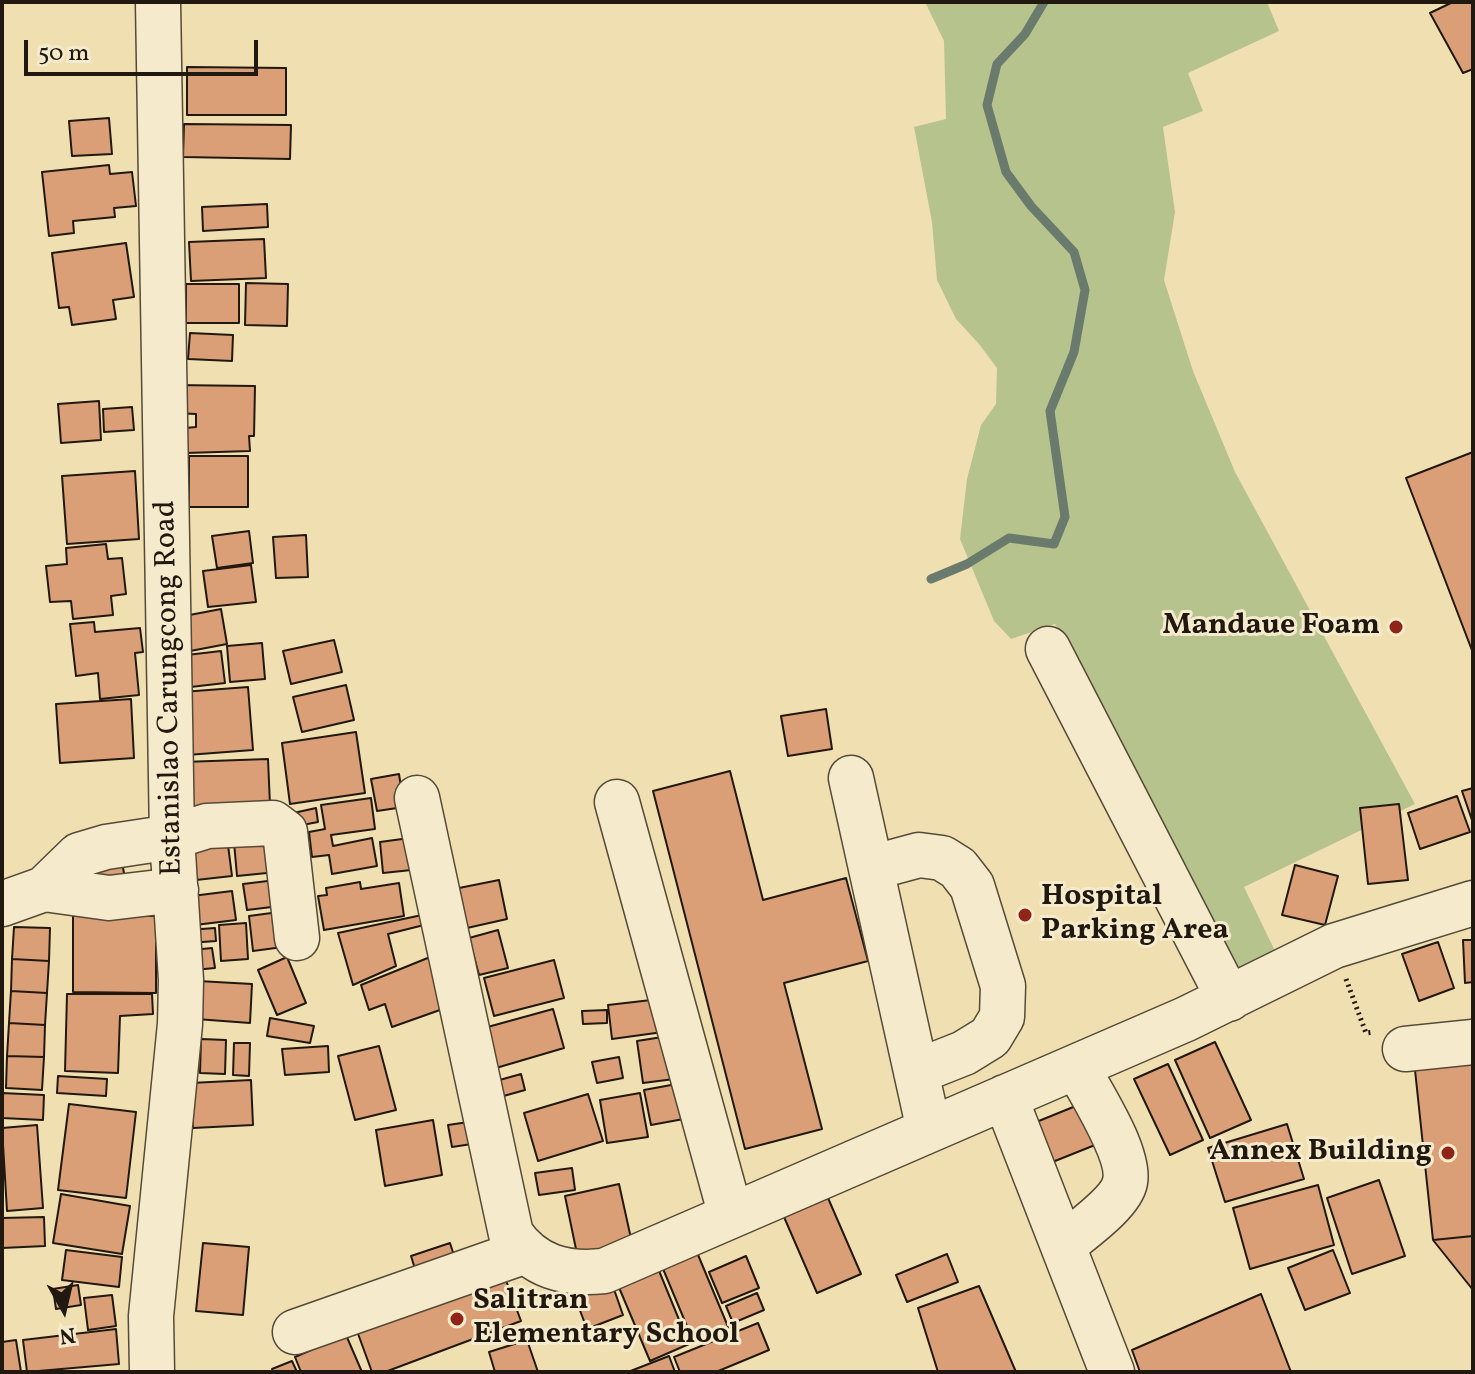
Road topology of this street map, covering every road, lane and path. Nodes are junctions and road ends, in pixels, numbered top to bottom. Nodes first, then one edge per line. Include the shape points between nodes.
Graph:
1 (158, 2) edge
2 (1048, 649) dead end
3 (851, 778) dead end
4 (417, 798) dead end
5 (617, 802) dead end
6 (172, 837) junction
7 (871, 868) junction
8 (44, 889) junction
9 (176, 890) junction
10 (1473, 903) edge
11 (2, 904) edge
12 (297, 938) dead end
13 (1334, 946) junction
14 (1229, 999) junction
15 (1385, 1041) joint
16 (1464, 1050) edge
17 (1077, 1067) junction
18 (916, 1072) junction
19 (1005, 1097) junction
20 (929, 1130) junction
21 (731, 1216) junction
22 (1064, 1245) junction
23 (523, 1252) junction
24 (295, 1332) dead end
25 (152, 1372) edge
26 (1112, 1372) edge

1 - 6 street, Estanislao Carungcong Road
2 - 14 street
3 - 7 street
4 - 23 street via 511,1234
5 - 21 street
6 - 8 street via 79,855
6 - 9 street, Estanislao Carungcong Road
6 - 12 street via 207,826 280,826 285,832
7 - 18 street
7 - 18 street via 919,855 942,858 958,868 972,886 1003,986 1002,1017 990,1037
8 - 9 street via 109,898
8 - 11 street
9 - 25 street, Estanislao Carungcong Road via 180,1024 151,1316
10 - 13 street
13 - 14 street
13 - 15 path
14 - 17 street
15 - 16 street
17 - 19 street
17 - 22 street via 1122,1155 1125,1183 1112,1204
18 - 20 street
19 - 20 street
19 - 22 street
20 - 21 street
21 - 23 street via 604,1271 560,1270
22 - 26 street
23 - 24 street

